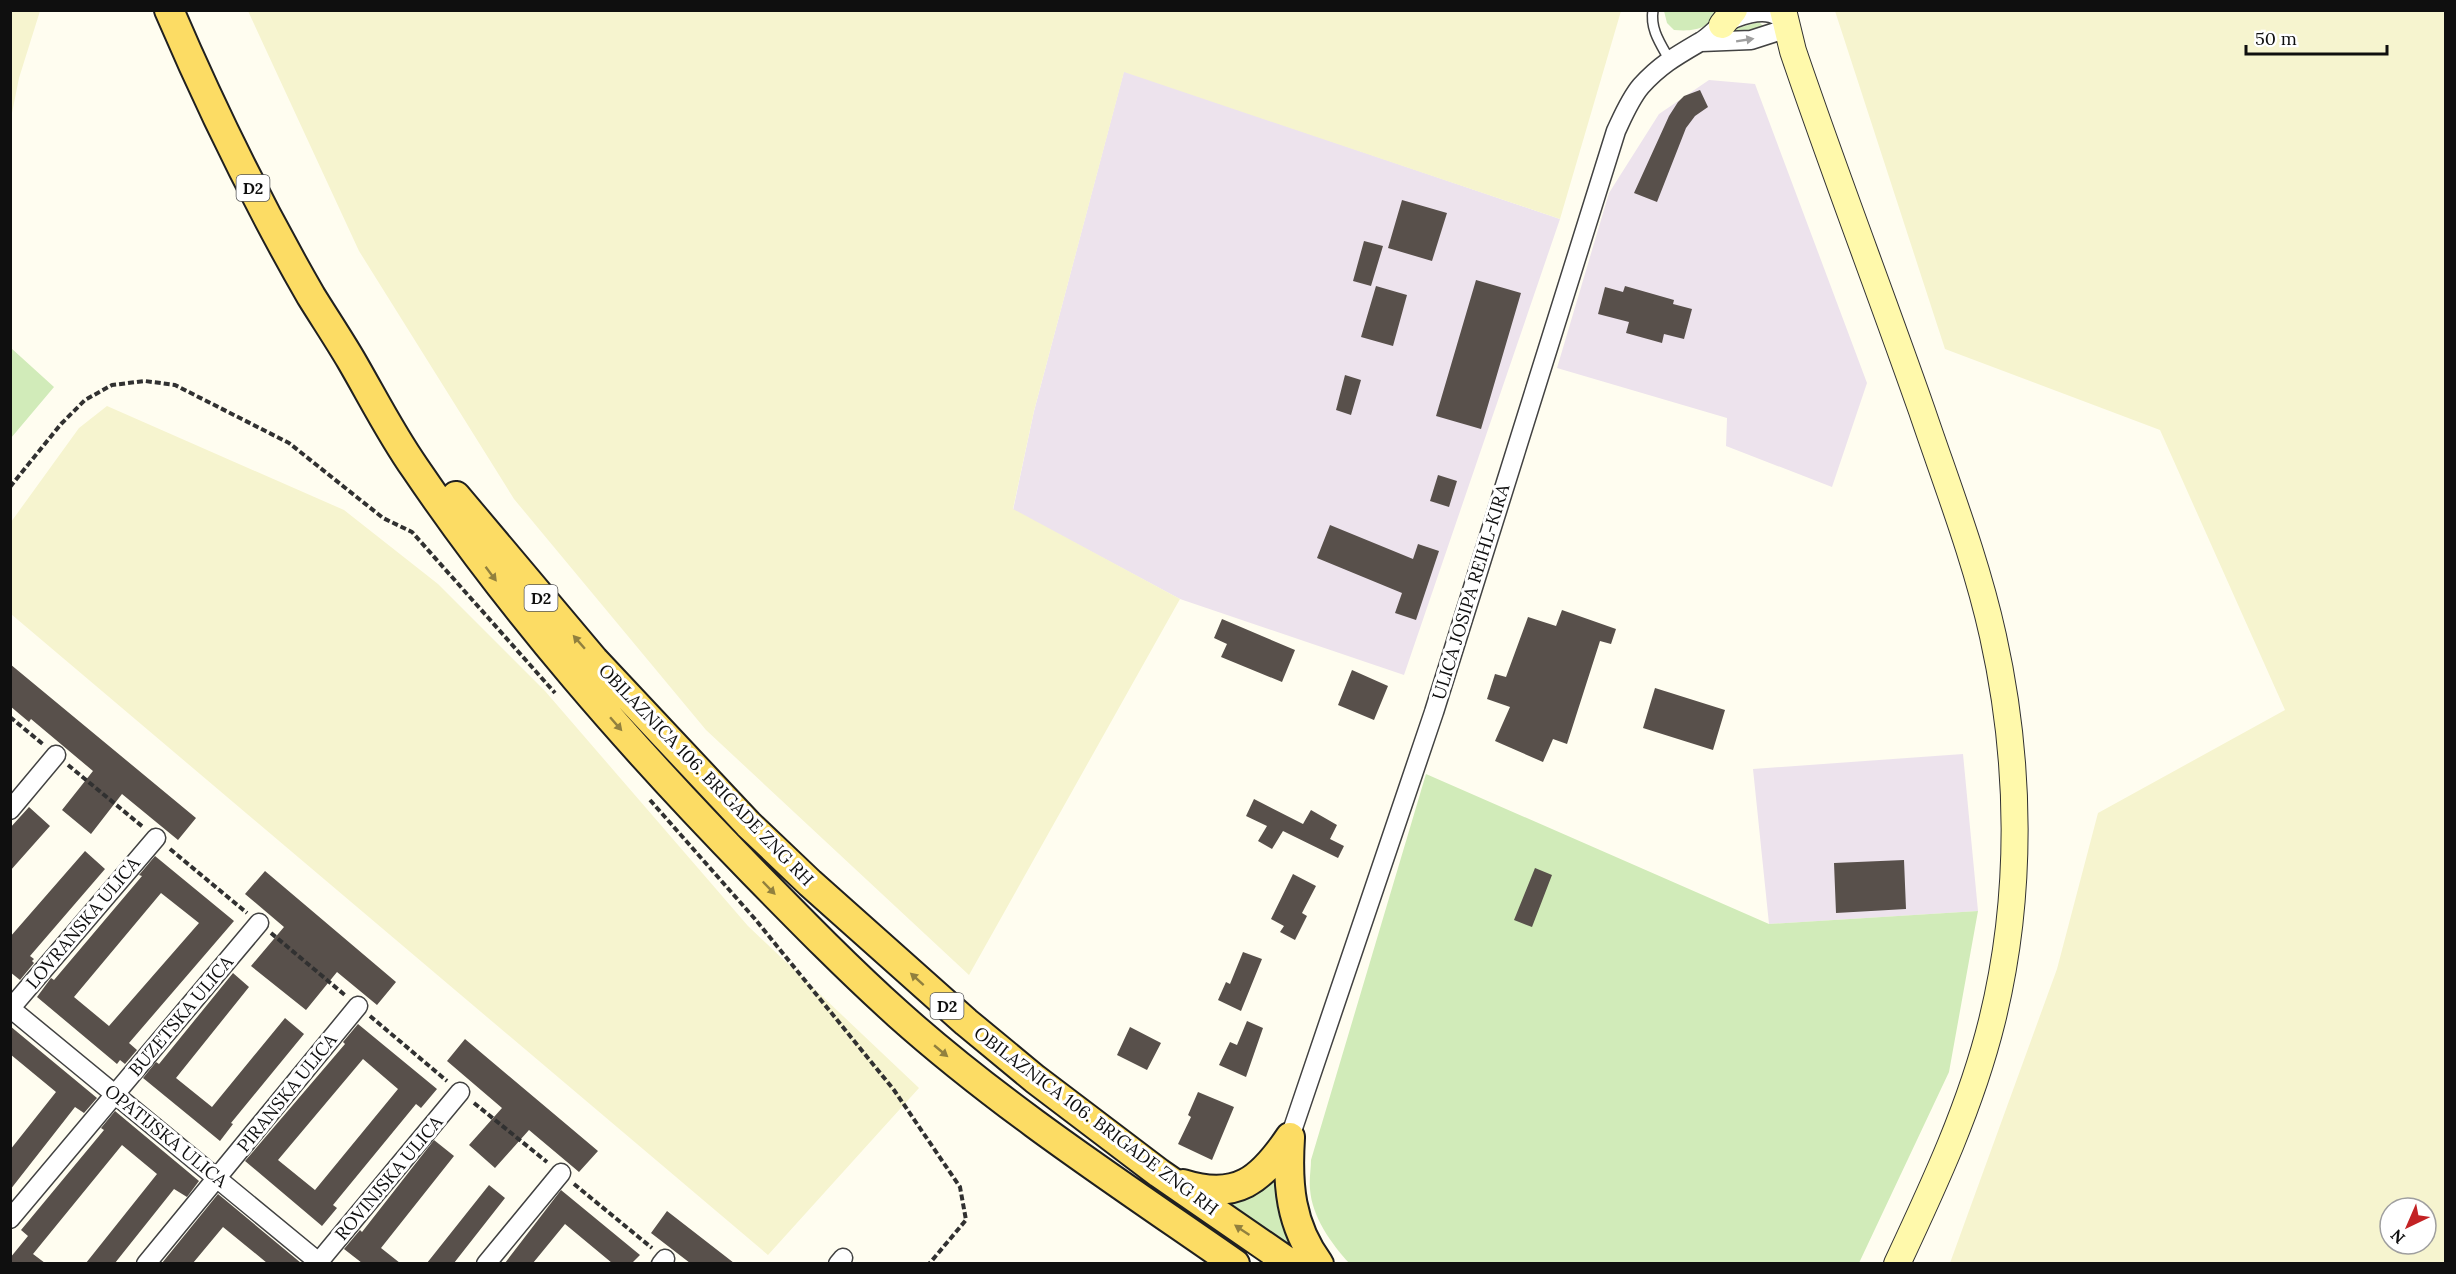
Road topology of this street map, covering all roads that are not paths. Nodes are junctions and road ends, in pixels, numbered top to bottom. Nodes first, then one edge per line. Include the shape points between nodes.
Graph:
1 (169, 10) edge
2 (1653, 10) edge
3 (1728, 18) edge
4 (1786, 20) edge
5 (1701, 42) junction
6 (1669, 59) junction
7 (351, 359) junction
8 (56, 755) road end
9 (10, 810) edge
10 (156, 838) dead end
11 (259, 923) dead end
12 (358, 1006) dead end
13 (11, 1008) edge
14 (460, 1092) dead end
15 (115, 1094) junction
16 (1290, 1137) junction
17 (561, 1173) dead end
18 (1159, 1173) junction
19 (217, 1178) junction
20 (1118, 1183) junction
21 (10, 1219) edge
22 (146, 1263) edge
23 (319, 1263) edge
24 (486, 1263) edge
25 (1200, 1263) edge
26 (1234, 1263) edge
27 (1291, 1263) edge
28 (1319, 1263) edge
29 (1896, 1263) edge

1 - 7 main road, OBILAZNICA 106. BRIGADE ZNG RH / D2 via 249,180 311,296
2 - 6 lane via 1651,21
3 - 4 street via 1758,13
3 - 5 street
5 -> 4 street via 1751,40
4 - 29 main road via 1801,73 1954,504 1984,602 2000,672 2013,771 2013,886 1992,1019 1959,1124
5 - 6 street, ULICA JOSIPA REIHL-KIRA
6 - 16 street, ULICA JOSIPA REIHL-KIRA via 1638,89 1616,131 1434,712
18 -> 7 main road, OBILAZNICA 106. BRIGADE ZNG RH / D2 via 966,1022 748,824 594,660 492,540
7 -> 20 main road, OBILAZNICA 106. BRIGADE ZNG RH / D2 via 412,465 488,570 668,783 807,928 897,1013 957,1064
8 - 9 street
10 - 13 street, LOVRANSKA ULICA
11 - 15 street, BUZETSKA ULICA
12 - 19 street, PIRANSKA ULICA
13 - 15 street, OPATIJSKA ULICA
14 - 23 street, ROVINJSKA ULICA
15 - 19 street, OPATIJSKA ULICA
15 - 21 street, BUZETSKA ULICA
16 - 18 main road via 1266,1170 1242,1186 1217,1191 1198,1189
16 - 28 main road via 1290,1197 1303,1238
17 - 24 street
27 -> 18 main road, OBILAZNICA 106. BRIGADE ZNG RH / D2
19 - 22 street, PIRANSKA ULICA
19 - 23 street, OPATIJSKA ULICA
20 - 25 main road via 1139,1213
20 - 26 main road, OBILAZNICA 106. BRIGADE ZNG RH / D2

